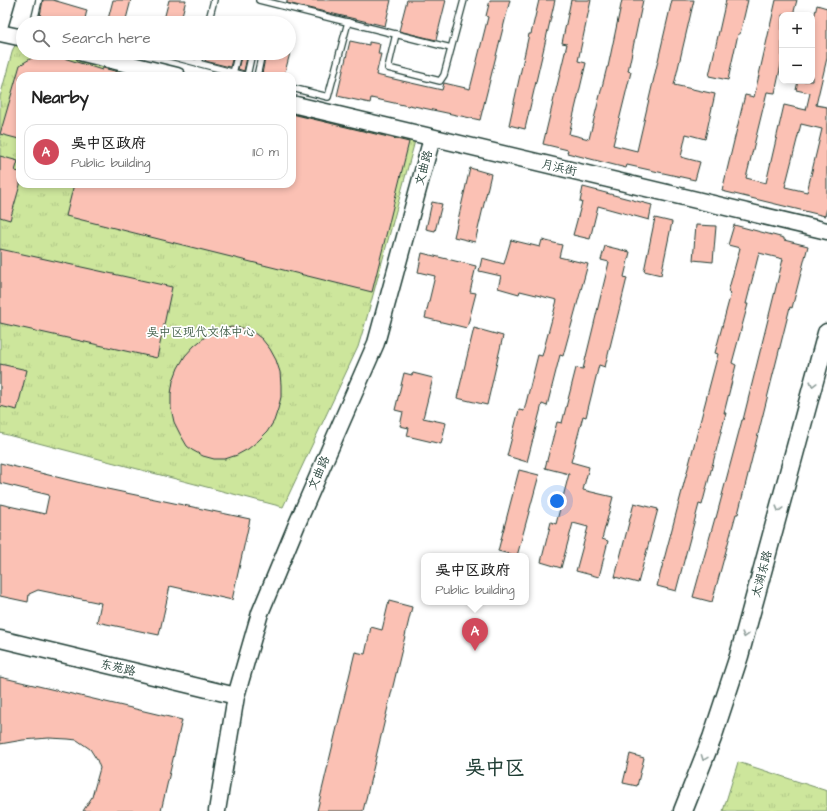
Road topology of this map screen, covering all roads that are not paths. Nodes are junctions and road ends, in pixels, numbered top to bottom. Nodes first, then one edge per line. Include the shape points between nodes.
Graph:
1 (7, 0) edge
2 (39, 0) edge
3 (214, 0) edge
4 (259, 0) edge
5 (464, 0) edge
6 (280, 3) edge
7 (35, 16) edge
8 (210, 16) edge
9 (348, 22) junction
10 (0, 24) edge
11 (0, 33) edge
12 (396, 34) junction
13 (16, 36) edge
14 (452, 48) junction
15 (112, 60) edge
16 (186, 60) edge
17 (199, 60) edge
18 (236, 60) edge
19 (250, 60) edge
20 (260, 60) edge
21 (198, 63) junction
22 (161, 72) edge
23 (233, 72) joint
24 (248, 72) edge
25 (257, 72) edge
26 (296, 89) edge
27 (296, 105) edge
28 (432, 138) junction
29 (827, 231) edge
30 (827, 333) edge
31 (827, 379) edge
32 (0, 639) edge
33 (236, 696) junction
34 (217, 811) edge
35 (683, 811) edge
36 (696, 811) edge

1 - 10 street
2 - 7 lane
3 - 8 lane
4 - 6 lane
5 - 14 lane
6 - 9 lane
9 - 12 lane
9 - 26 lane via 328,97
11 - 13 street
12 - 14 lane
12 - 14 lane via 388,68 440,81
15 - 22 street
16 - 21 lane
17 - 21 lane
18 - 23 lane
19 - 24 lane
20 - 25 lane
21 - 23 lane
27 - 28 street, 月浜街
28 - 29 street, 月浜街
28 - 33 street, 文曲路 via 376,343 260,613
30 -> 35 main road, 太湖东路 via 739,656 714,732
31 - 36 main road, 太湖东路 via 750,659 725,736
32 - 33 street, 东苑路
33 - 34 street, 文曲路

